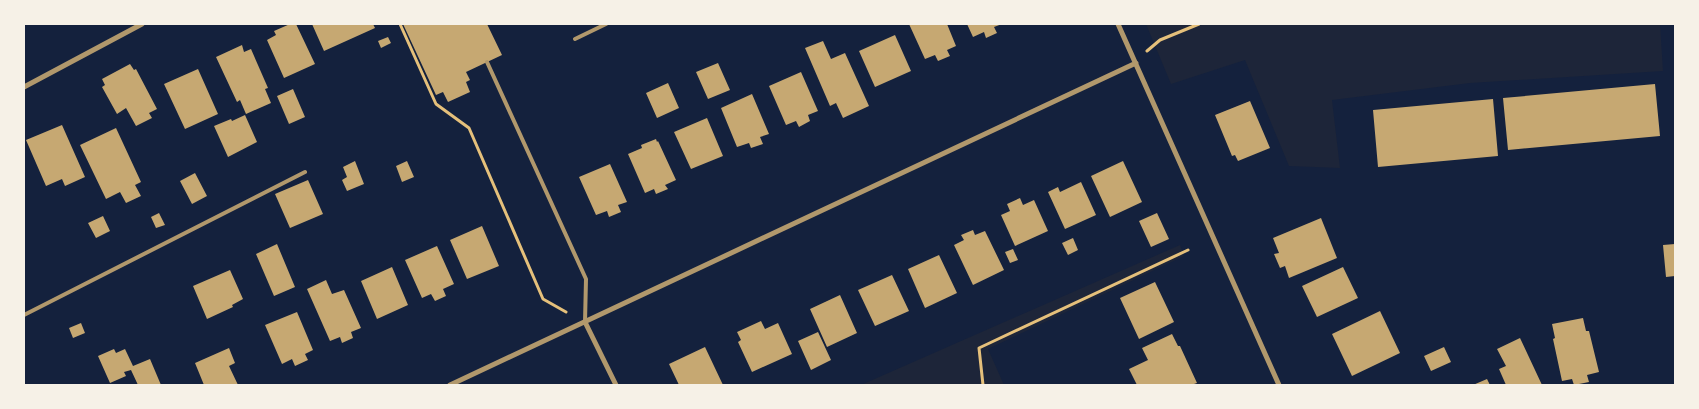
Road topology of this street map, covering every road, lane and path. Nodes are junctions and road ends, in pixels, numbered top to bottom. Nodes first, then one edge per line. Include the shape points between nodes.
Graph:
1 (142, 24) edge
2 (400, 24) edge
3 (606, 24) edge
4 (1118, 24) edge
5 (1199, 24) edge
6 (575, 39) dead end
7 (487, 62) dead end
8 (1136, 63) junction
9 (24, 87) edge
10 (305, 172) dead end
11 (1188, 250) dead end
12 (24, 315) edge
13 (585, 322) junction
14 (450, 385) edge
15 (616, 385) edge
16 (983, 385) edge
17 (1279, 385) edge

1 - 9 street
2 - 13 path via 436,104 469,128 543,299
3 - 6 lane
4 - 8 street
5 - 8 path via 1160,40
7 - 13 lane via 586,278
8 - 13 street
8 - 17 street
10 - 12 lane
11 - 16 path via 979,348
13 - 14 street
13 - 15 street

